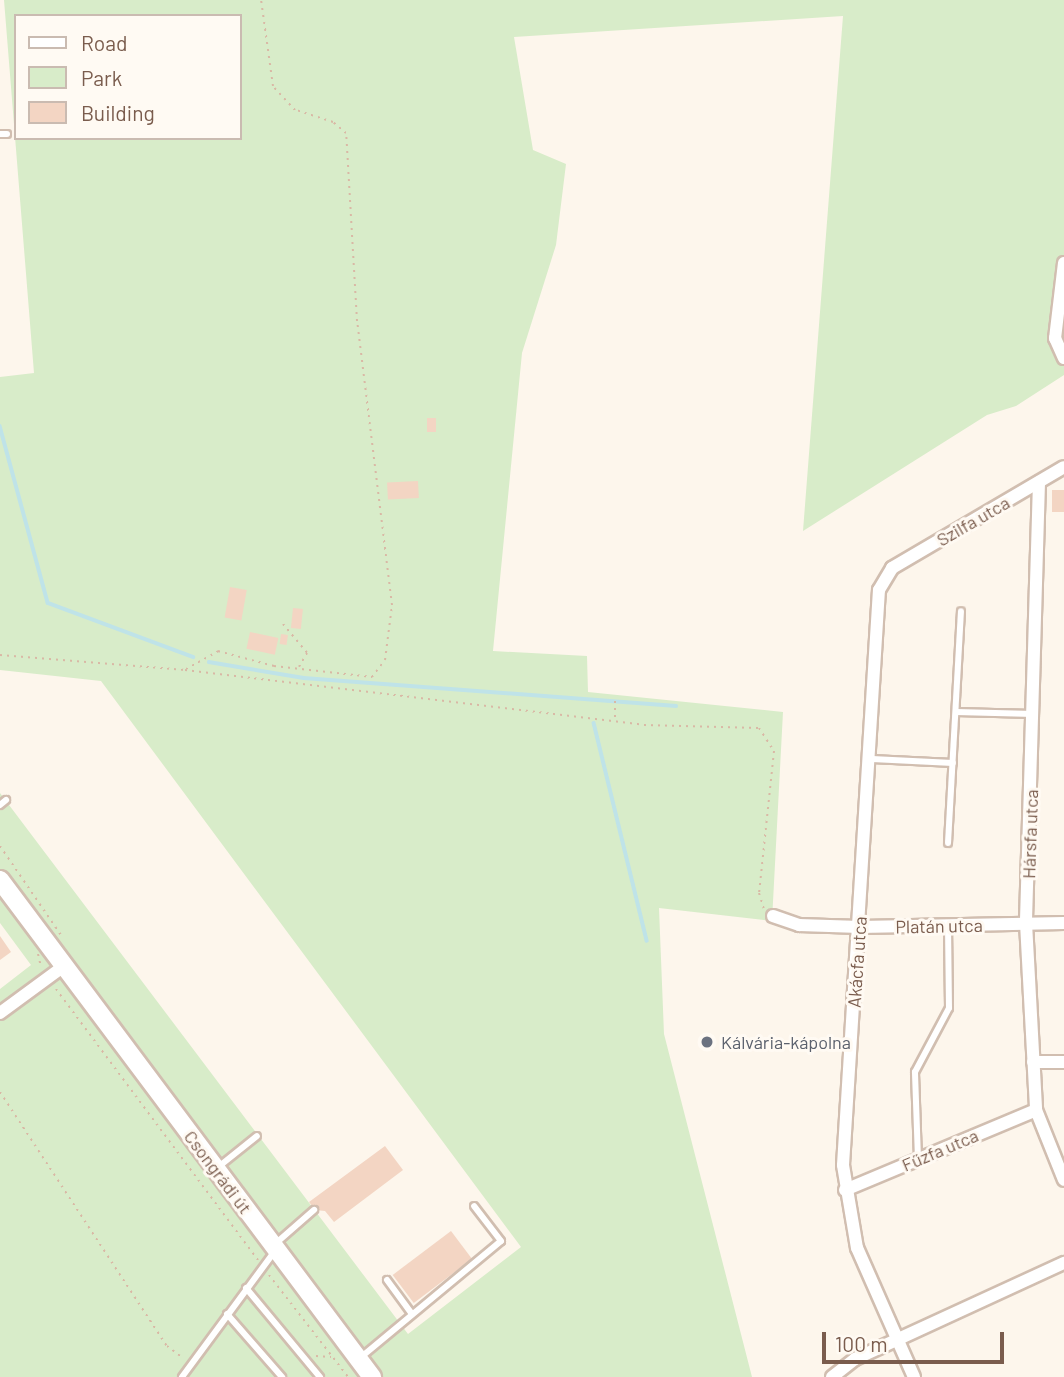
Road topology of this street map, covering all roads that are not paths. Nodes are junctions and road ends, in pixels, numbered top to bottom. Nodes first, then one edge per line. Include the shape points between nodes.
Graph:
1 (1064, 263) edge
2 (1064, 358) edge
3 (1064, 467) edge
4 (1039, 482) junction
5 (884, 578) joint
6 (961, 611) dead end
7 (956, 712) junction
8 (1035, 715) junction
9 (872, 758) junction
10 (953, 763) junction
11 (948, 844) dead end
12 (0, 880) edge
13 (773, 916) road end
14 (1026, 923) junction
15 (1064, 923) edge
16 (948, 925) junction
17 (860, 927) junction
18 (64, 966) junction
19 (0, 1013) edge
20 (1033, 1062) junction
21 (1064, 1062) edge
22 (1036, 1110) junction
23 (257, 1136) dead end
24 (918, 1158) junction
25 (215, 1170) junction
26 (1064, 1180) edge
27 (845, 1190) junction
28 (474, 1206) dead end
29 (314, 1210) dead end
30 (275, 1248) junction
31 (1064, 1263) edge
32 (387, 1280) dead end
33 (246, 1289) junction
34 (227, 1314) junction
35 (412, 1314) junction
36 (898, 1341) junction
37 (358, 1359) junction
38 (182, 1377) edge
39 (282, 1377) edge
40 (320, 1377) edge
41 (372, 1377) edge
42 (832, 1377) edge
43 (914, 1377) edge

1 - 2 street via 1055,338
3 - 4 street, Szilfa utca
4 - 5 street, Szilfa utca
4 - 8 street, Hársfa utca
5 - 9 street, Akácfa utca
6 - 7 lane
7 - 8 lane
7 - 10 lane
8 - 14 street, Hársfa utca
9 - 10 lane
9 - 17 street, Akácfa utca
10 - 11 lane
12 - 18 main road, Csongrádi út
13 - 17 street, Platán utca via 799,925
14 - 15 street, Platán utca
14 - 16 street, Platán utca
14 - 20 street, Hársfa utca
16 - 17 street, Platán utca
16 - 24 lane via 949,1008 915,1072
17 - 27 street, Akácfa utca
18 - 19 street
18 - 25 main road, Csongrádi út
20 - 21 street
20 - 22 street, Hársfa utca
22 - 24 street, Fűzfa utca
22 - 26 street, Hársfa utca
23 - 25 lane
24 - 27 street, Fűzfa utca
25 - 30 main road, Csongrádi út
27 - 36 street, Akácfa utca via 857,1248
28 - 35 lane via 501,1241
29 - 30 lane
30 - 33 lane
30 - 37 main road, Csongrádi út
31 - 36 street
32 - 35 lane
33 - 34 lane
33 - 40 lane
34 - 38 lane
34 - 39 lane
35 - 37 lane
36 - 42 street via 846,1364
36 - 43 street, Akácfa utca
37 - 41 main road, Csongrádi út

